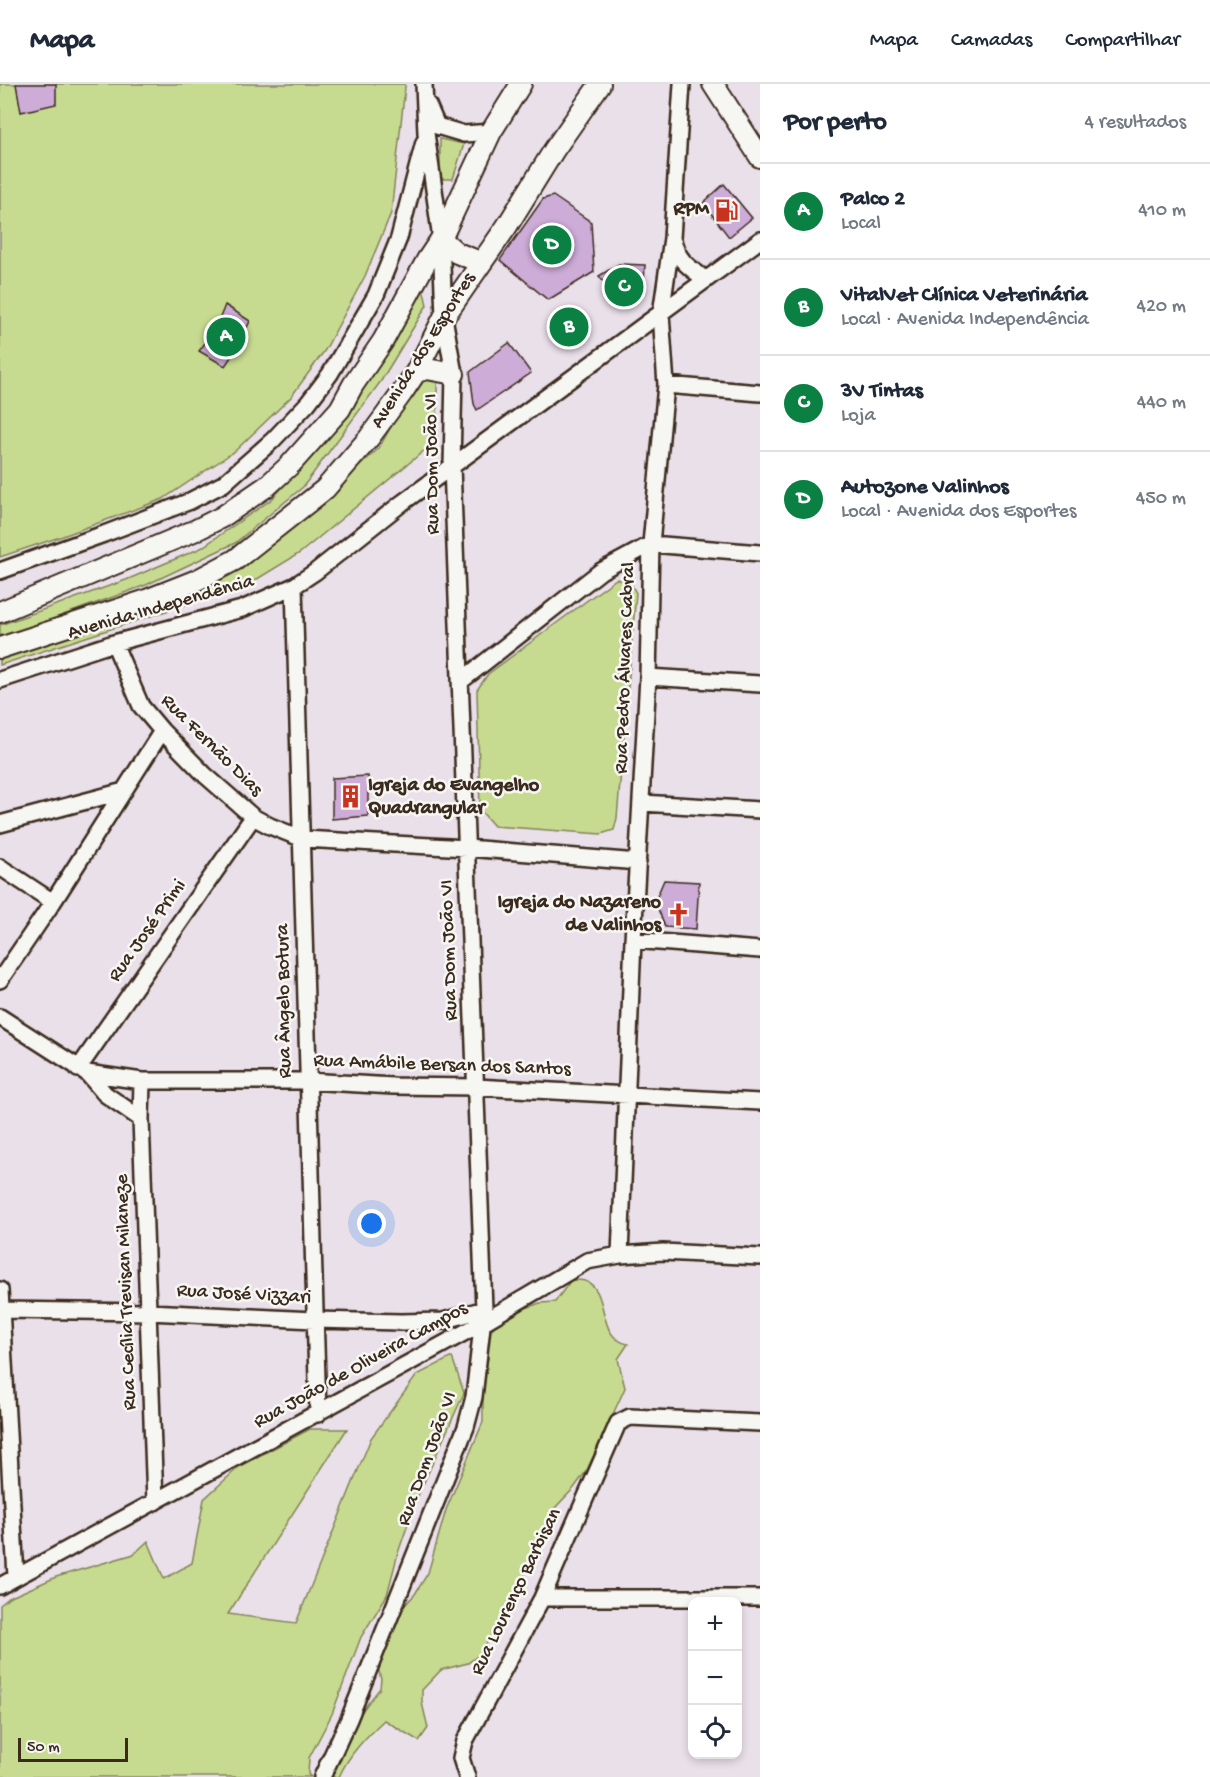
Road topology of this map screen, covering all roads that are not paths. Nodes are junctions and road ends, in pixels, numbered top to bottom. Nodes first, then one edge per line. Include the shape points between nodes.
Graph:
1 (521, 84) edge
2 (600, 84) edge
3 (681, 84) edge
4 (713, 84) edge
5 (424, 89) edge
6 (491, 132) junction
7 (426, 133) junction
8 (760, 157) edge
9 (672, 238) junction
10 (441, 239) junction
11 (760, 240) edge
12 (480, 262) junction
13 (706, 280) junction
14 (662, 314) junction
15 (444, 317) junction
16 (416, 372) junction
17 (453, 374) junction
18 (666, 385) junction
19 (760, 393) edge
20 (452, 466) junction
21 (651, 544) junction
22 (760, 553) edge
23 (0, 571) edge
24 (294, 586) junction
25 (0, 612) edge
26 (114, 643) junction
27 (0, 648) edge
28 (648, 678) junction
29 (0, 680) edge
30 (461, 681) junction
31 (760, 684) edge
32 (162, 731) junction
33 (124, 791) junction
34 (642, 803) junction
35 (760, 810) edge
36 (253, 817) junction
37 (0, 824) edge
38 (303, 839) junction
39 (467, 848) junction
40 (639, 862) junction
41 (0, 867) edge
42 (53, 902) junction
43 (633, 940) junction
44 (760, 950) edge
45 (0, 980) edge
46 (0, 1017) edge
47 (83, 1071) junction
48 (142, 1081) junction
49 (308, 1081) junction
50 (476, 1088) junction
51 (626, 1095) junction
52 (760, 1102) edge
53 (141, 1119) junction
54 (620, 1255) junction
55 (760, 1257) edge
56 (0, 1290) edge
57 (2, 1310) edge
58 (149, 1312) junction
59 (483, 1316) junction
60 (314, 1320) junction
61 (1, 1340) edge
62 (318, 1414) junction
63 (760, 1423) edge
64 (155, 1503) junction
65 (16, 1577) junction
66 (0, 1586) edge
67 (542, 1598) junction
68 (760, 1598) edge
69 (322, 1777) edge
70 (467, 1777) edge

1 - 6 main road, Avenida dos Esportes
2 - 12 main road, Avenida dos Esportes
3 - 9 street, Rua Pedro Álvares Cabral
4 - 8 main road
5 - 6 street, Rua Dom João VI via 437,126 464,134
5 - 7 street, Rua Dom João VI
6 - 10 main road, Avenida dos Esportes
7 - 10 street, Rua Dom João VI
7 - 23 street via 408,211 376,295 330,374 280,432 223,484 188,502
9 - 13 street via 681,261
9 - 14 street, Rua Pedro Álvares Cabral
10 - 12 main road via 457,253
10 - 15 street, Rua Dom João VI
10 - 25 main road, Avenida dos Esportes via 340,409 267,486 222,518
11 - 13 street, Avenida Independência
12 - 15 main road, Avenida dos Esportes
13 - 14 street, Avenida Independência
14 - 18 street, Rua Pedro Álvares Cabral
14 - 20 street, Avenida Independência
15 - 16 main road, Avenida dos Esportes
15 - 17 street, Rua Dom João VI
16 - 17 main road via 427,369
16 - 27 main road, Avenida dos Esportes via 369,438 325,489 235,560 144,602
17 - 20 street, Rua Dom João VI
18 - 19 street
18 - 21 street, Rua Pedro Álvares Cabral
20 - 24 street, Avenida Independência
20 - 30 street, Rua Dom João VI
21 - 22 street
21 - 28 street, Rua Pedro Álvares Cabral
21 - 30 street via 601,571
24 - 26 street, Avenida Independência via 242,609
24 - 38 street, Rua Ângelo Botura
26 - 29 street, Avenida Independência
26 - 32 street, Rua Fernão Dias via 141,706
28 - 31 street
28 - 34 street, Rua Pedro Álvares Cabral
30 - 39 street, Rua Dom João VI
32 - 33 street
32 - 36 street, Rua Fernão Dias
33 - 37 street
33 - 42 street
34 - 35 street
34 - 40 street, Rua Pedro Álvares Cabral
36 - 38 street, Rua Fernão Dias
36 - 47 street, Rua José Primi
38 - 39 street, Rua Fernão Dias
38 - 49 street, Rua Ângelo Botura
39 - 40 street, Rua Fernão Dias
39 - 50 street, Rua Dom João VI
40 - 43 street, Rua Pedro Álvares Cabral
41 - 42 street
42 - 45 street
43 - 44 street
43 - 51 street, Rua Pedro Álvares Cabral
46 - 47 street
47 - 48 street, Rua Amábile Bersan dos Santos
47 - 53 street via 105,1094
48 - 49 street, Rua Amábile Bersan dos Santos
48 - 53 street, Rua Cecília Trevisan Milaneze
49 - 50 street, Rua Amábile Bersan dos Santos
49 - 60 street, Rua Ângelo Botura
50 - 51 street, Rua Amábile Bersan dos Santos
50 - 59 street, Rua Dom João VI
51 - 52 street, Rua Amábile Bersan dos Santos
51 - 54 street, Rua Pedro Álvares Cabral
53 - 58 street, Rua Cecília Trevisan Milaneze
54 - 55 street, Rua João de Oliveira Campos via 663,1252
54 - 59 street, Rua João de Oliveira Campos via 587,1261
56 - 57 street
57 - 58 street, Rua José Vizzari
57 - 61 street
58 - 60 street, Rua José Vizzari
58 - 64 street, Rua Cecília Trevisan Milaneze
59 - 60 street, Rua José Vizzari via 443,1321
59 - 62 street, Rua João de Oliveira Campos
59 - 69 street, Rua Dom João VI via 474,1397 466,1427
60 - 62 street, Rua Ângelo Botura
61 - 65 street
62 - 64 street, Rua João de Oliveira Campos
63 - 67 street, Rua Lourenço Barbisan via 630,1417 618,1423
64 - 65 street, Rua João de Oliveira Campos
65 - 66 street, Rua João de Oliveira Campos
67 - 68 street
67 - 70 street, Rua Lourenço Barbisan via 465,1741 461,1758

